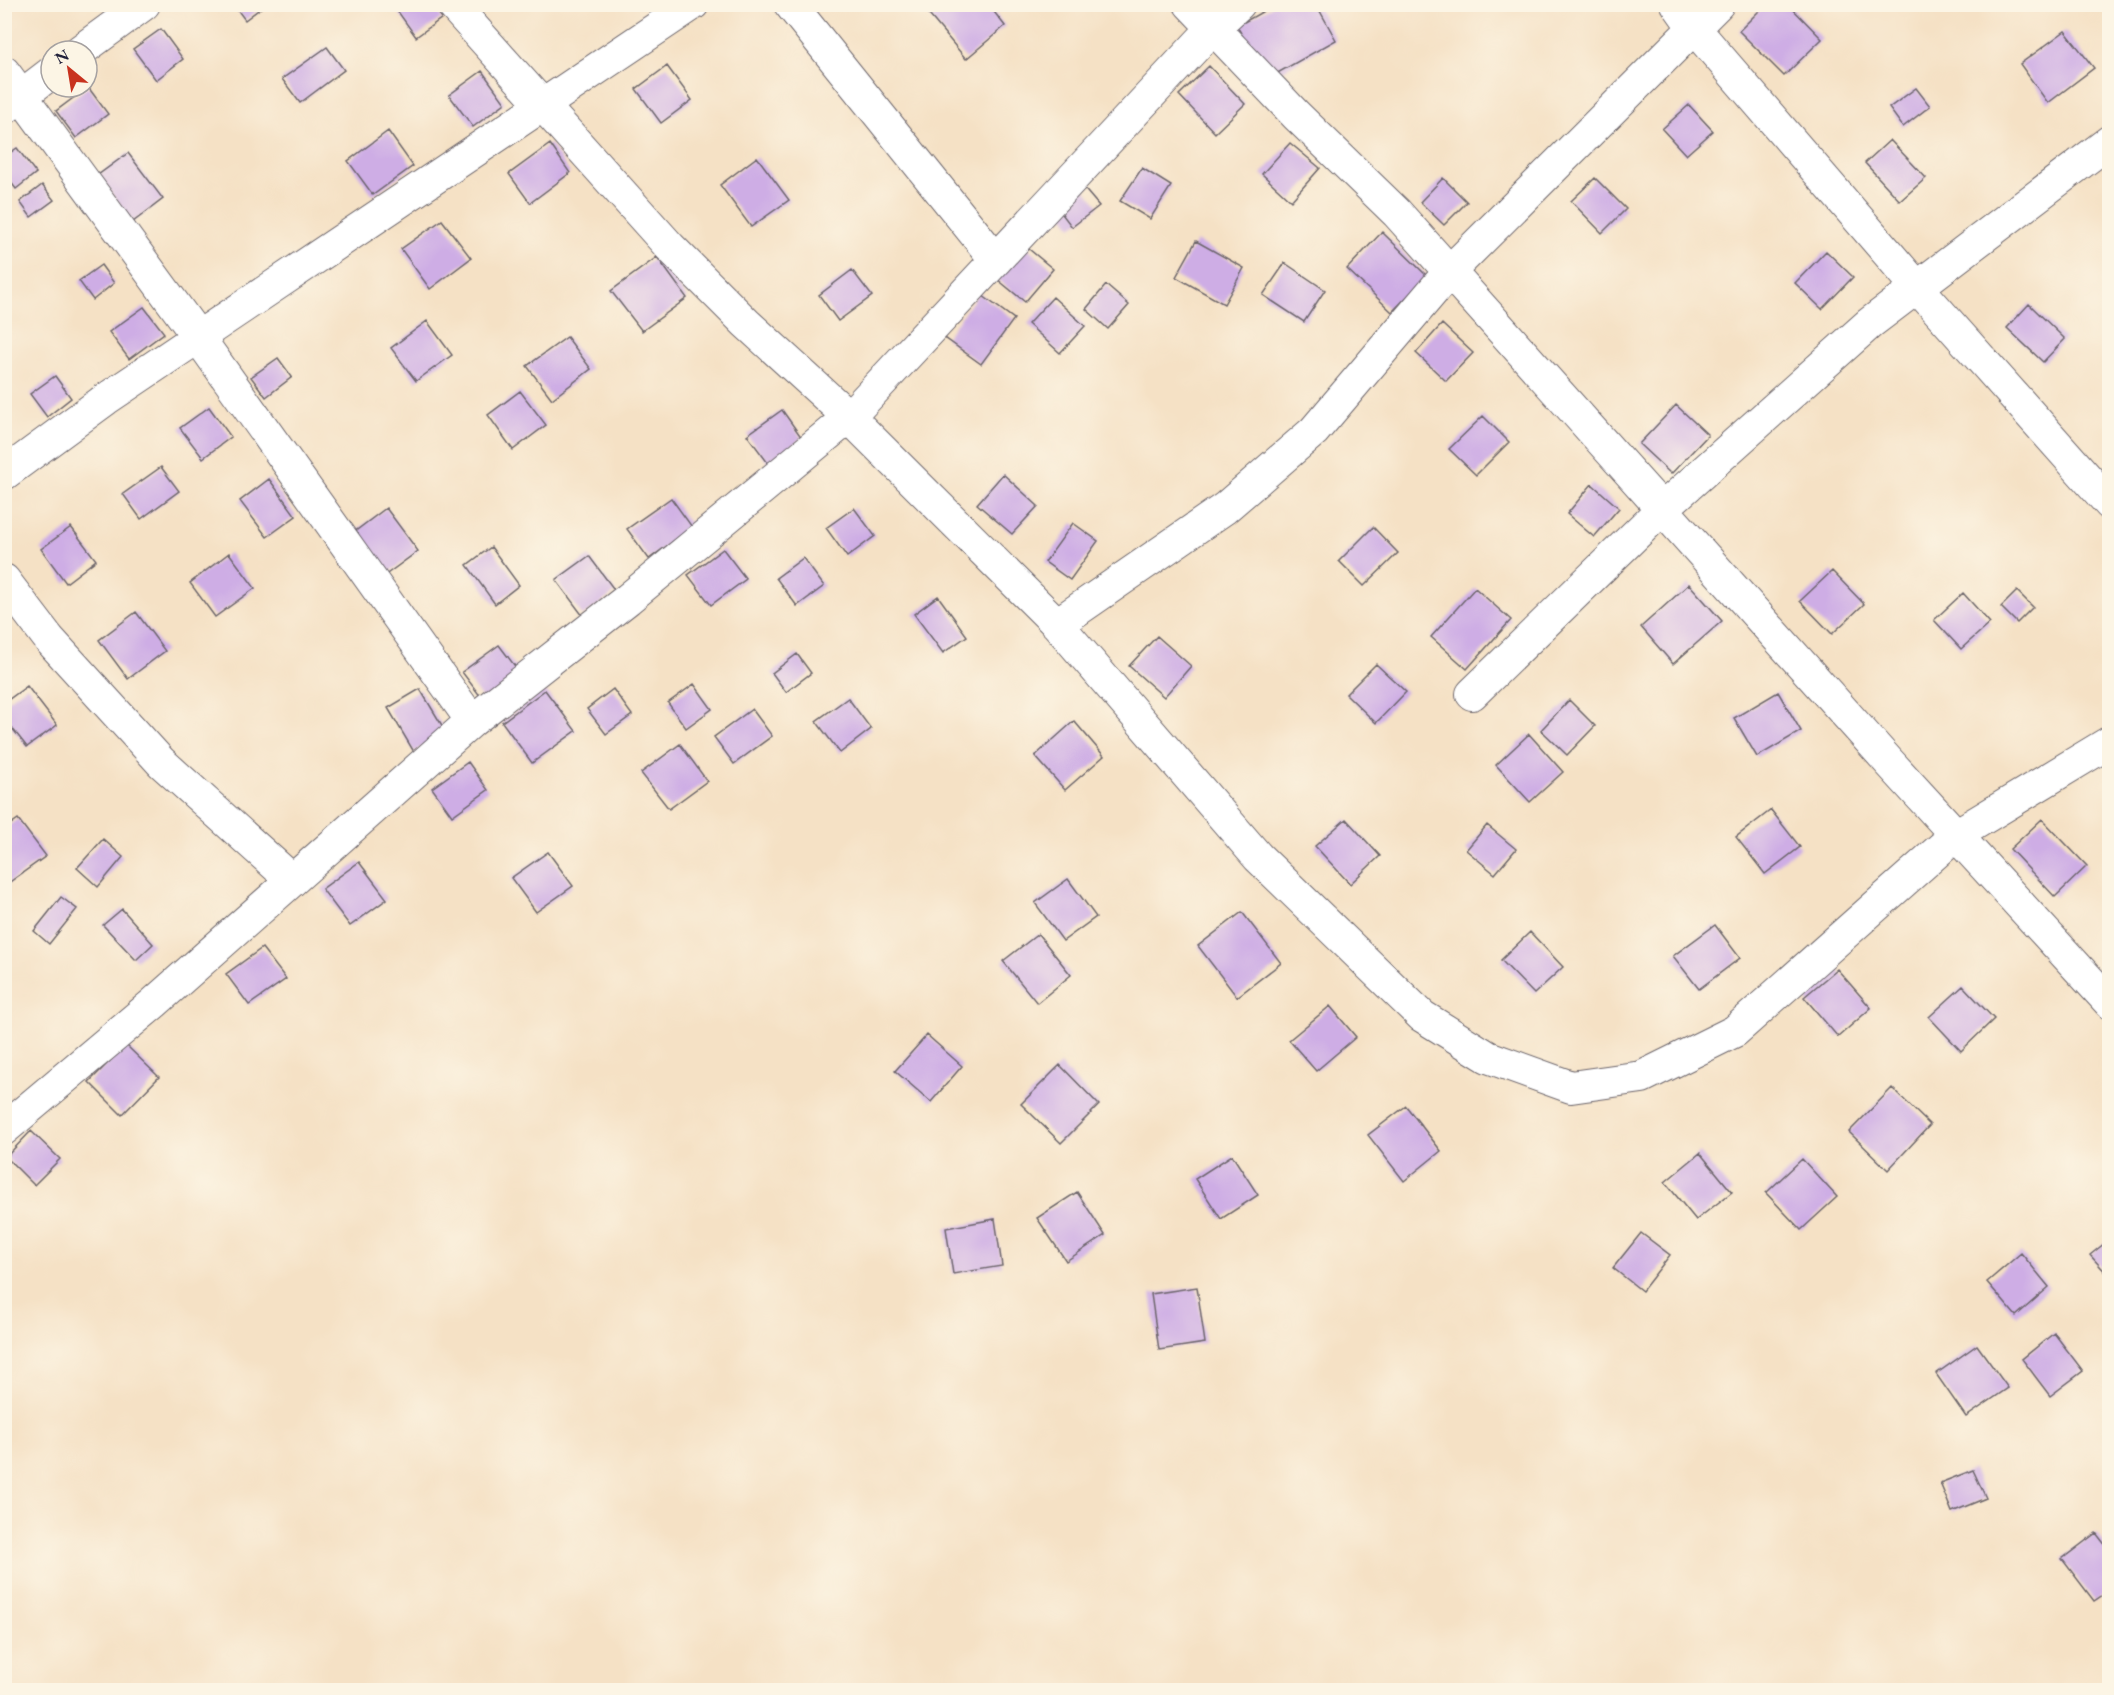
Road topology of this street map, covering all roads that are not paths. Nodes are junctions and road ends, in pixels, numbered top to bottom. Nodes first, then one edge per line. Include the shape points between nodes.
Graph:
1 (144, 4) edge
2 (452, 4) edge
3 (693, 4) edge
4 (790, 4) edge
5 (1190, 4) edge
6 (1239, 4) edge
7 (1718, 4) edge
8 (1685, 16) edge
9 (1213, 28) junction
10 (96, 39) edge
11 (39, 79) edge
12 (10, 92) edge
13 (543, 106) junction
14 (2109, 141) edge
15 (996, 261) junction
16 (1450, 271) junction
17 (1917, 287) junction
18 (198, 337) junction
19 (849, 417) junction
20 (4, 474) edge
21 (2109, 504) edge
22 (1662, 509) junction
23 (4, 580) edge
24 (1057, 624) junction
25 (1472, 694) dead end
26 (472, 721) junction
27 (2109, 742) edge
28 (1956, 835) junction
29 (292, 880) junction
30 (2109, 1003) edge
31 (4, 1129) edge

1 - 10 street
2 - 13 street
3 - 13 street
4 - 15 street
5 - 9 street
6 - 9 street
7 - 8 street
8 - 16 street
8 - 17 street
9 - 15 street
9 - 16 street
11 - 12 street
12 - 18 street
13 - 18 street
13 - 19 street via 670,247
14 - 17 street
15 - 19 street
16 - 22 street
16 - 24 street via 1314,431 1226,508
17 - 21 street
17 - 22 street via 1870,323
18 - 20 street
18 - 26 street
19 - 24 street
19 - 26 street
22 - 25 street
22 - 28 street
23 - 29 street via 49,639 161,762
24 - 28 street via 1258,857 1422,1016 1488,1057 1571,1087 1642,1077 1735,1031
26 - 29 street
27 - 28 street
28 - 30 street
29 - 31 street

